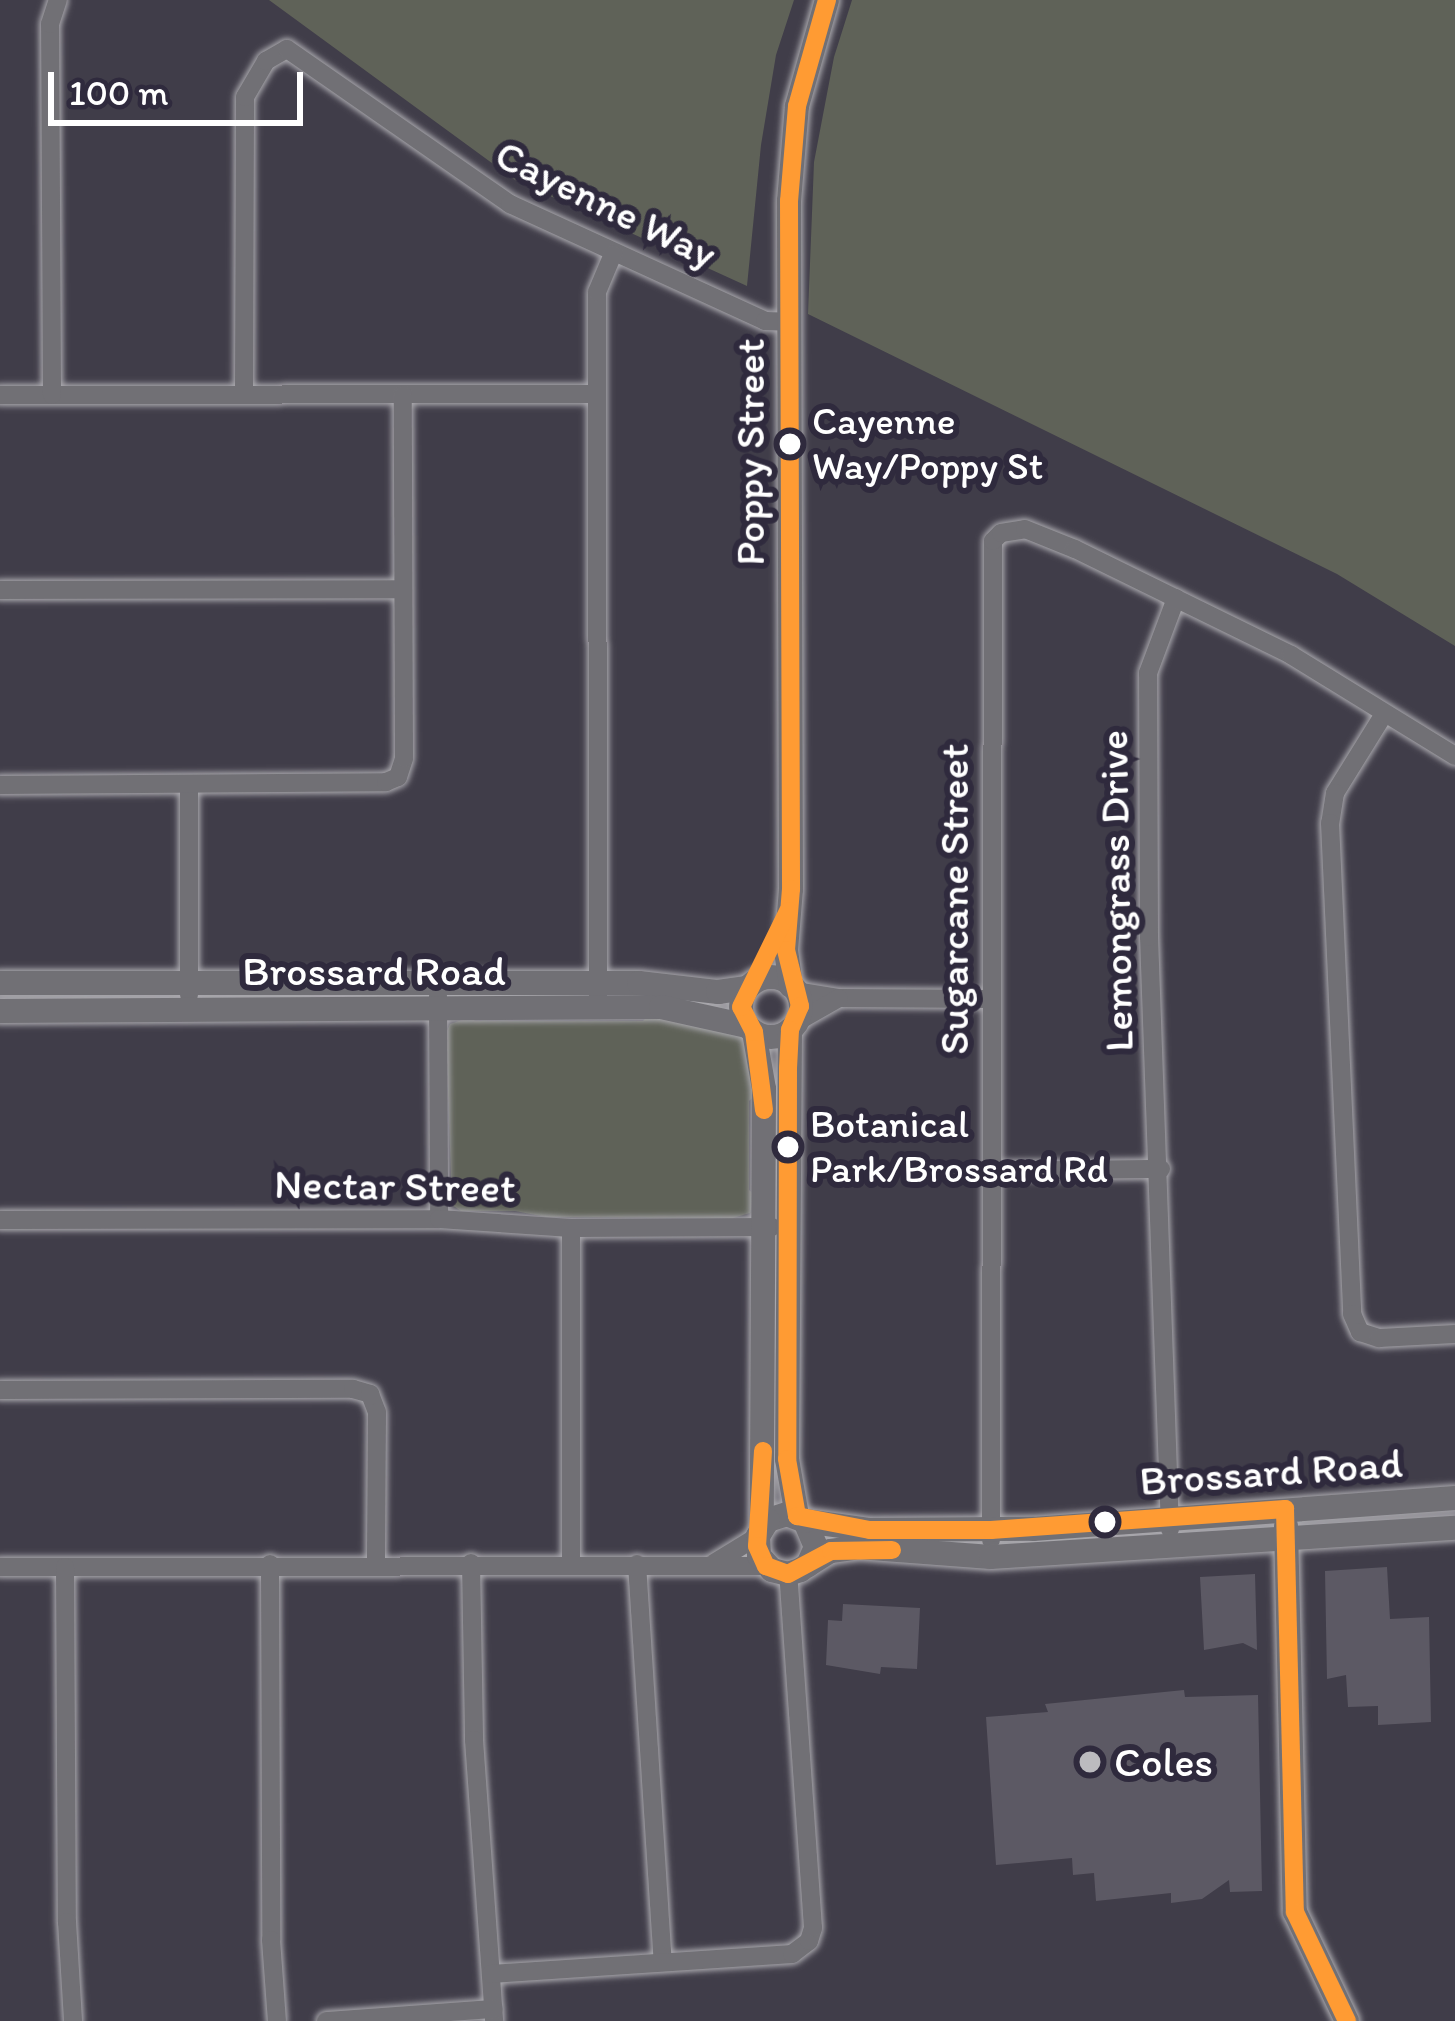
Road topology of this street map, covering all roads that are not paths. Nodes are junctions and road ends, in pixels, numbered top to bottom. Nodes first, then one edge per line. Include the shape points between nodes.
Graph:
1 (58, 0) edge
2 (827, 0) edge
3 (613, 254) junction
4 (788, 322) junction
5 (244, 394) junction
6 (597, 394) junction
7 (0, 395) edge
8 (52, 395) junction
9 (404, 395) junction
10 (403, 589) junction
11 (0, 590) edge
12 (1176, 598) junction
13 (1384, 714) junction
14 (1455, 757) edge
15 (189, 784) junction
16 (0, 785) edge
17 (789, 909) junction
18 (0, 983) edge
19 (438, 983) junction
20 (189, 984) junction
21 (751, 985) junction
22 (793, 988) junction
23 (598, 996) junction
24 (839, 998) junction
25 (990, 999) junction
26 (0, 1011) edge
27 (189, 1011) junction
28 (438, 1011) junction
29 (794, 1026) junction
30 (750, 1029) junction
31 (1161, 1169) junction
32 (990, 1171) junction
33 (439, 1219) junction
34 (0, 1220) edge
35 (776, 1227) junction
36 (571, 1228) junction
37 (1455, 1334) edge
38 (0, 1390) edge
39 (1455, 1498) edge
40 (1285, 1509) junction
41 (801, 1518) junction
42 (1169, 1519) junction
43 (1455, 1528) edge
44 (991, 1530) junction
45 (760, 1532) junction
46 (1286, 1539) junction
47 (1170, 1548) junction
48 (992, 1557) junction
49 (376, 1563) junction
50 (471, 1563) junction
51 (571, 1563) junction
52 (714, 1563) junction
53 (270, 1564) junction
54 (637, 1564) junction
55 (0, 1567) edge
56 (65, 1567) junction
57 (787, 1568) junction
58 (663, 1962) junction
59 (491, 1974) junction
60 (494, 2015) edge
61 (74, 2021) edge
62 (278, 2021) edge
63 (326, 2021) edge
64 (1347, 2021) edge

1 - 8 street via 50,24
2 - 4 street, Poppy Street via 791,150
3 - 4 street, Cayenne Way via 766,321
3 - 5 street, Cayenne Way via 486,190 302,54 275,52 245,97
3 - 6 street via 597,292
4 - 17 street, Poppy Street
5 - 8 street
5 - 9 street
6 - 9 street
6 - 23 street
7 - 8 street
9 - 10 street
10 - 11 street
10 - 15 street via 398,777
12 - 13 street via 1291,655
12 - 25 street, Sugarcane Street via 1039,533 1001,533 989,556
12 - 31 street, Lemongrass Drive via 1148,673
13 - 14 street
13 - 37 street via 1335,793 1330,823 1352,1314 1360,1332 1379,1338
15 - 16 street
15 - 20 street
17 - 21 street, Poppy Street
17 - 22 street, Poppy Street
18 - 20 street, Brossard Road
19 - 20 street, Brossard Road
19 - 23 street, Brossard Road
19 - 28 street
20 - 27 street
21 - 22 street via 773,977
21 - 23 street, Brossard Road
21 - 30 street via 741,1007
22 - 24 street
22 - 29 street via 800,1006
23 - 28 street, Brossard Road
23 - 30 street, Brossard Road via 693,1010
24 - 25 street
24 - 29 street
25 - 32 street, Sugarcane Street
26 - 27 street, Brossard Road
27 - 28 street, Brossard Road
28 - 33 street
29 - 30 street via 773,1037
29 - 35 street
30 - 35 street via 764,1089
31 - 32 street
31 - 42 street, Lemongrass Drive
32 - 44 street, Sugarcane Street
33 - 34 street, Nectar Street
33 - 36 street, Nectar Street
35 - 36 street, Nectar Street
35 - 41 street via 787,1460
35 - 45 street
36 - 51 street
38 - 49 street via 370,1394 377,1412
39 - 40 street, Brossard Road
40 - 42 street, Brossard Road
40 - 46 street
41 - 44 street, Brossard Road via 870,1530
41 - 45 street via 777,1516
41 - 57 street via 815,1537
42 - 44 street, Brossard Road
42 - 47 street, Lemongrass Drive
43 - 46 street, Brossard Road
44 - 48 street, Sugarcane Street
45 - 52 street
45 - 57 street
46 - 47 street, Brossard Road
46 - 64 street via 1295,1912
47 - 48 street, Brossard Road
48 - 57 street, Brossard Road via 858,1547
49 - 50 street
49 - 53 street
50 - 51 street
50 - 59 street
51 - 54 street
52 - 54 street
52 - 57 street
53 - 56 street
53 - 62 street
54 - 58 street
55 - 56 street
56 - 61 street
57 - 58 street via 809,1941 792,1954
58 - 59 street
59 - 60 street
60 - 63 street

